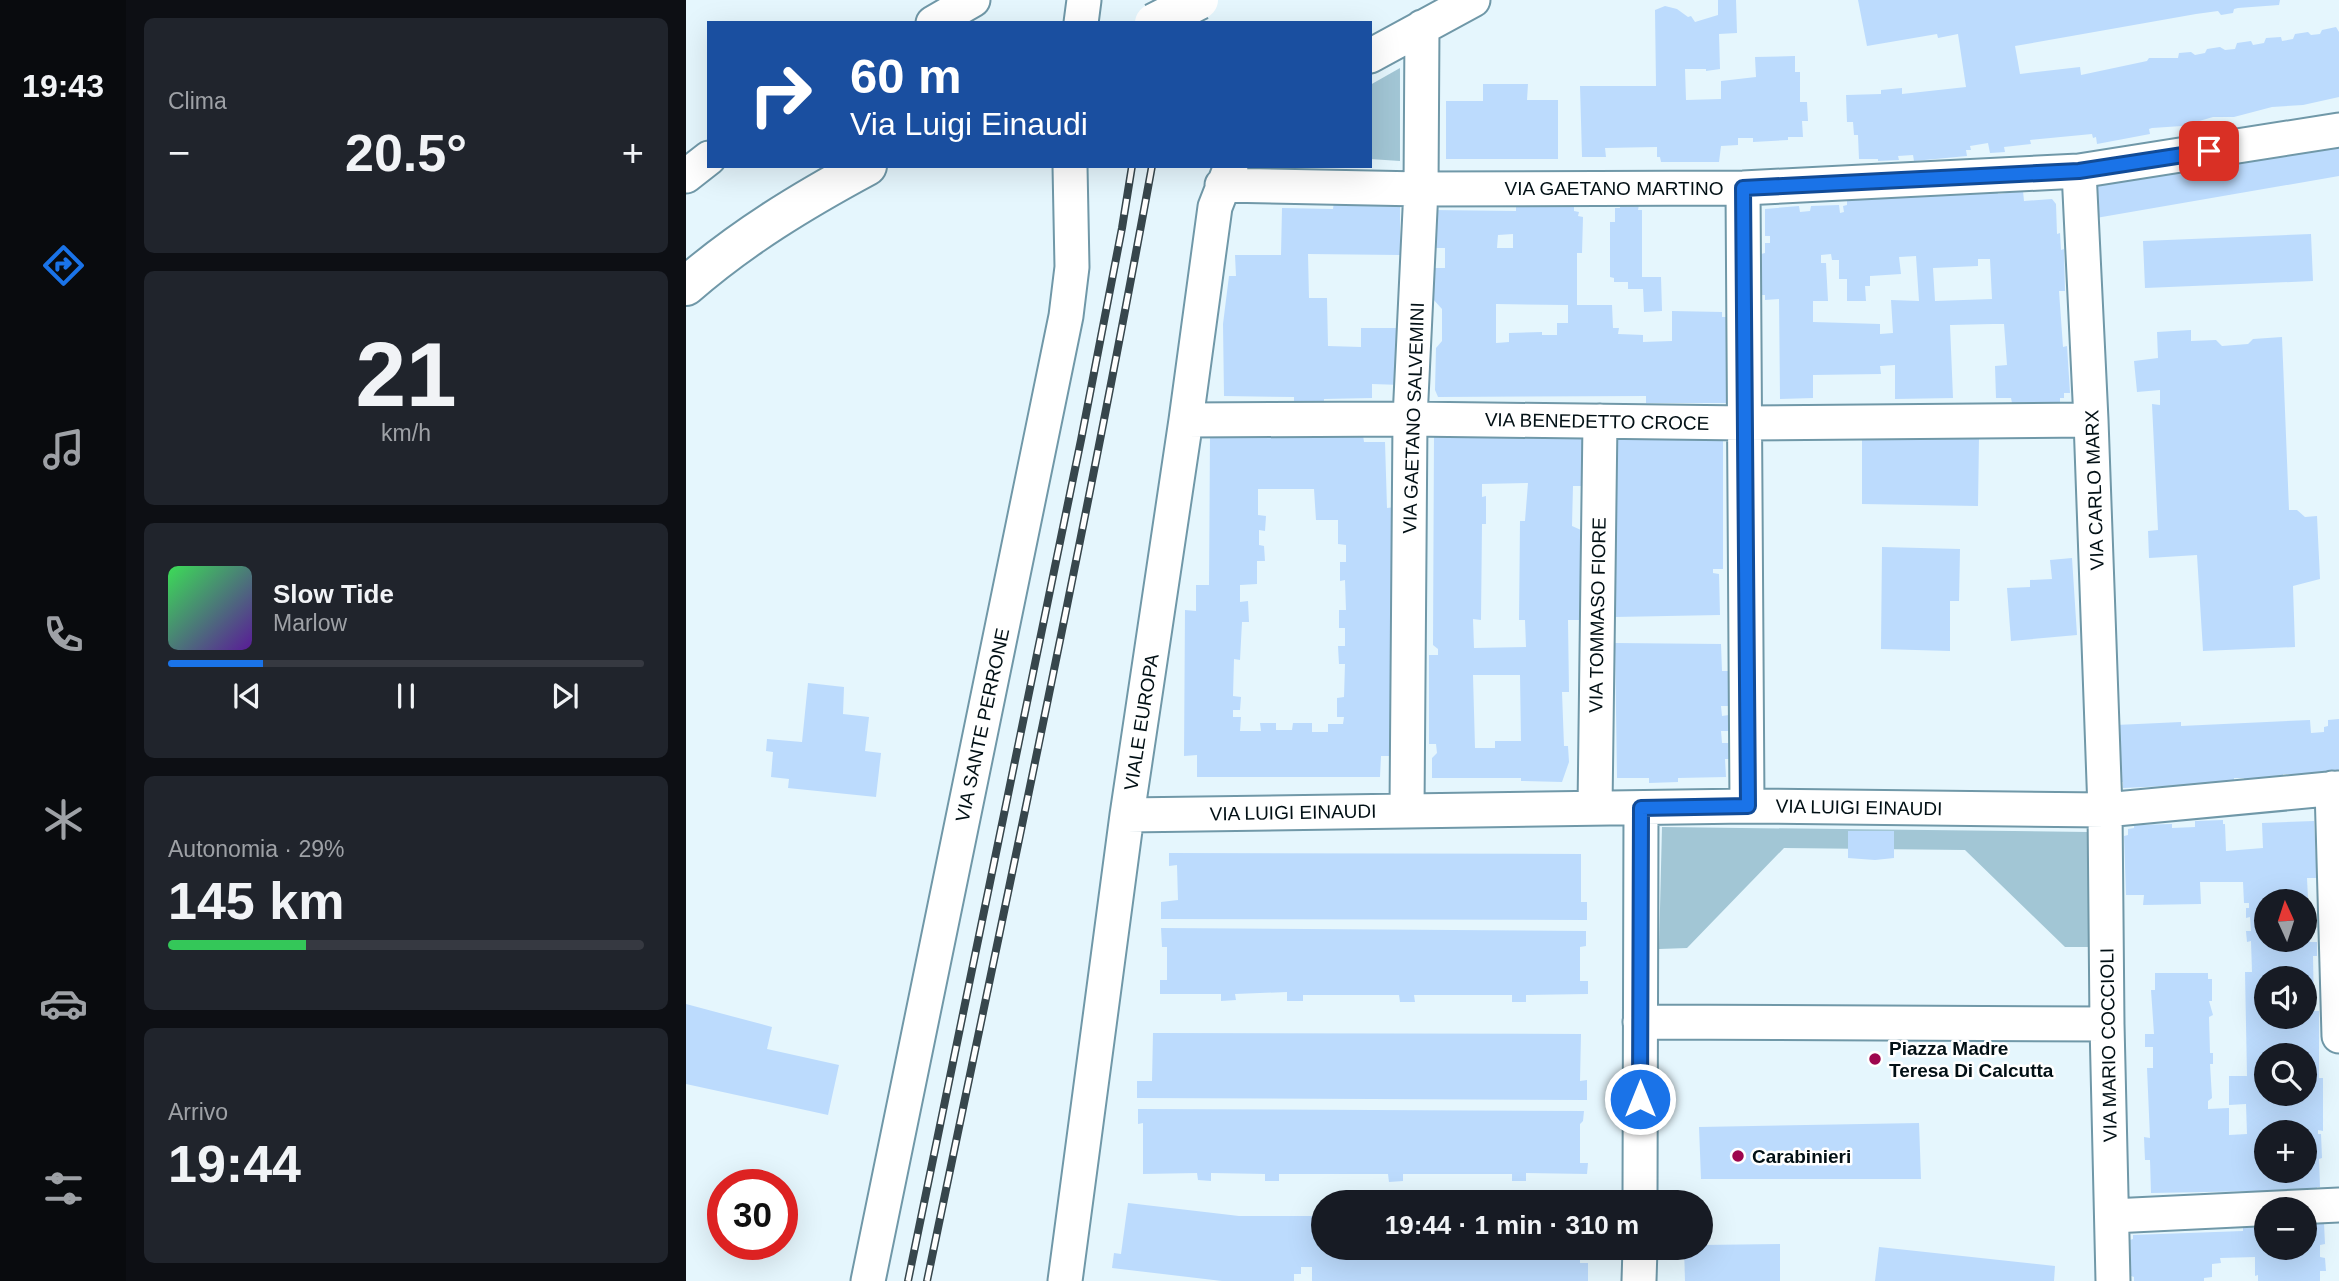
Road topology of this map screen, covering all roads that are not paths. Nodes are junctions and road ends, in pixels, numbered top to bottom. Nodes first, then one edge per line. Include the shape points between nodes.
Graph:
1 (973, 0) edge
2 (1084, 0) edge
3 (1199, 0) edge
4 (1472, 0) edge
5 (936, 21) edge
6 (1081, 21) edge
7 (1158, 21) edge
8 (1422, 27) junction
9 (1372, 54) edge
10 (2339, 131) edge
11 (707, 160) edge
12 (864, 168) edge
13 (1070, 168) edge
14 (2079, 171) junction
15 (686, 176) edge
16 (1227, 176) edge
17 (1743, 188) junction
18 (1421, 189) junction
19 (686, 286) edge
20 (1410, 419) junction
21 (1186, 420) junction
22 (2091, 420) junction
23 (1600, 421) junction
24 (1745, 423) junction
25 (2336, 788) edge
26 (1748, 806) junction
27 (1595, 808) junction
28 (1641, 808) junction
29 (1407, 810) junction
30 (2105, 810) junction
31 (1127, 814) junction
32 (1640, 1021) junction
33 (2107, 1024) junction
34 (2339, 1036) edge
35 (1640, 1190) edge
36 (2339, 1205) edge
37 (2112, 1216) junction
38 (1640, 1260) edge
39 (868, 1281) edge
40 (1065, 1281) edge
41 (1639, 1281) edge
42 (2113, 1281) edge

1 - 5 street
2 - 6 street
3 - 7 main road, bridge
4 - 8 street
8 - 9 street
8 - 18 street, VIA GAETANO SALVEMINI
10 - 14 street, VIA GAETANO MARTINO
11 - 15 street
12 - 19 main road via 763,226
13 - 39 street, VIA SANTE PERRONE via 1072,267 1066,316
14 - 17 street, VIA GAETANO MARTINO
14 - 22 street, VIA CARLO MARX
16 - 18 street, VIA GAETANO MARTINO
16 - 21 street, VIALE EUROPA via 1215,206
17 - 18 street, VIA GAETANO MARTINO
17 - 24 street
18 - 20 street, VIA GAETANO SALVEMINI
20 - 21 street, VIA BENEDETTO CROCE
20 - 23 street, VIA BENEDETTO CROCE
20 - 29 street, VIA GAETANO SALVEMINI
21 - 31 street, VIALE EUROPA
22 - 24 street, VIA BENEDETTO CROCE
22 - 30 street, VIA CARLO MARX
23 - 24 street, VIA BENEDETTO CROCE
23 - 27 street, VIA TOMMASO FIORE
24 - 26 street
25 - 30 street, VIA LUIGI EINAUDI
25 - 34 street
26 - 28 street, VIA LUIGI EINAUDI
26 - 30 street, VIA LUIGI EINAUDI
27 - 28 street, VIA LUIGI EINAUDI
27 - 29 street, VIA LUIGI EINAUDI
28 - 32 street
29 - 31 street, VIA LUIGI EINAUDI
30 - 33 street, VIA MARIO COCCIOLI
31 - 40 street, VIALE EUROPA
32 - 33 street
32 - 35 street
33 - 37 street, VIA MARIO COCCIOLI
36 - 37 street
37 - 42 street, VIA MARIO COCCIOLI
38 - 41 street

